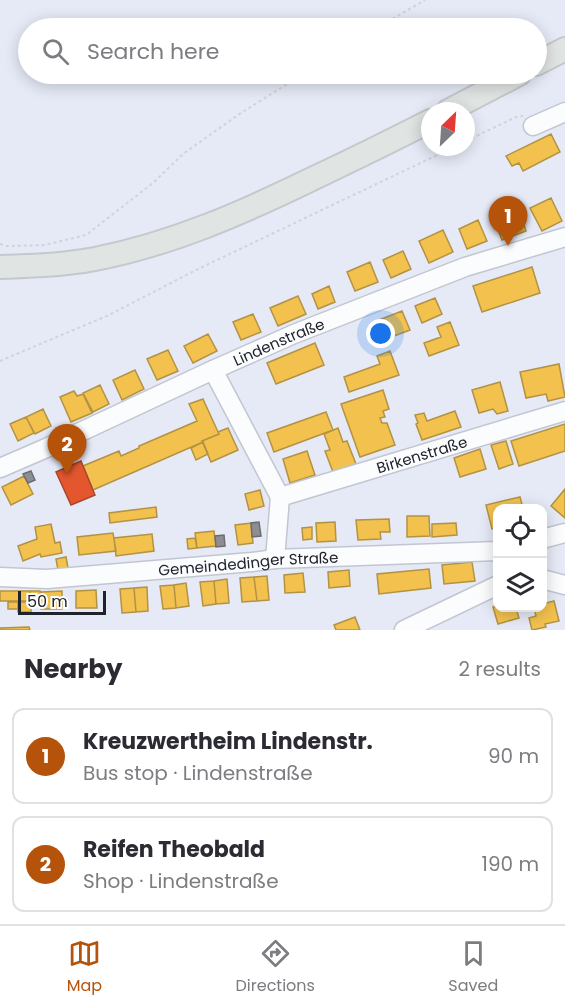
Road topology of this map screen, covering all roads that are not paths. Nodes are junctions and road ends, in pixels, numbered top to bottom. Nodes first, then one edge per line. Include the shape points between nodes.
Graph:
1 (565, 49) edge
2 (547, 59) edge
3 (500, 84) edge
4 (465, 102) edge
5 (565, 112) edge
6 (421, 126) edge
7 (533, 126) road end
8 (565, 237) edge
9 (0, 267) edge
10 (213, 370) junction
11 (565, 411) edge
12 (0, 468) edge
13 (280, 497) junction
14 (565, 533) edge
15 (547, 538) edge
16 (493, 551) edge
17 (275, 559) junction
18 (0, 577) edge
19 (547, 580) edge
20 (565, 585) edge
21 (493, 587) edge
22 (404, 630) edge

1 - 2 main road
3 - 4 main road
5 - 7 street
6 - 9 main road via 249,210 171,240 95,259
8 - 10 street, Lindenstraße via 465,267
10 - 12 street, Lindenstraße
10 - 13 street
11 - 13 street, Birkenstraße
13 - 17 street
14 - 15 street
16 - 17 street, Gemeindedinger Straße
17 - 18 street, Gemeindedinger Straße via 47,579
19 - 20 street
21 - 22 street

